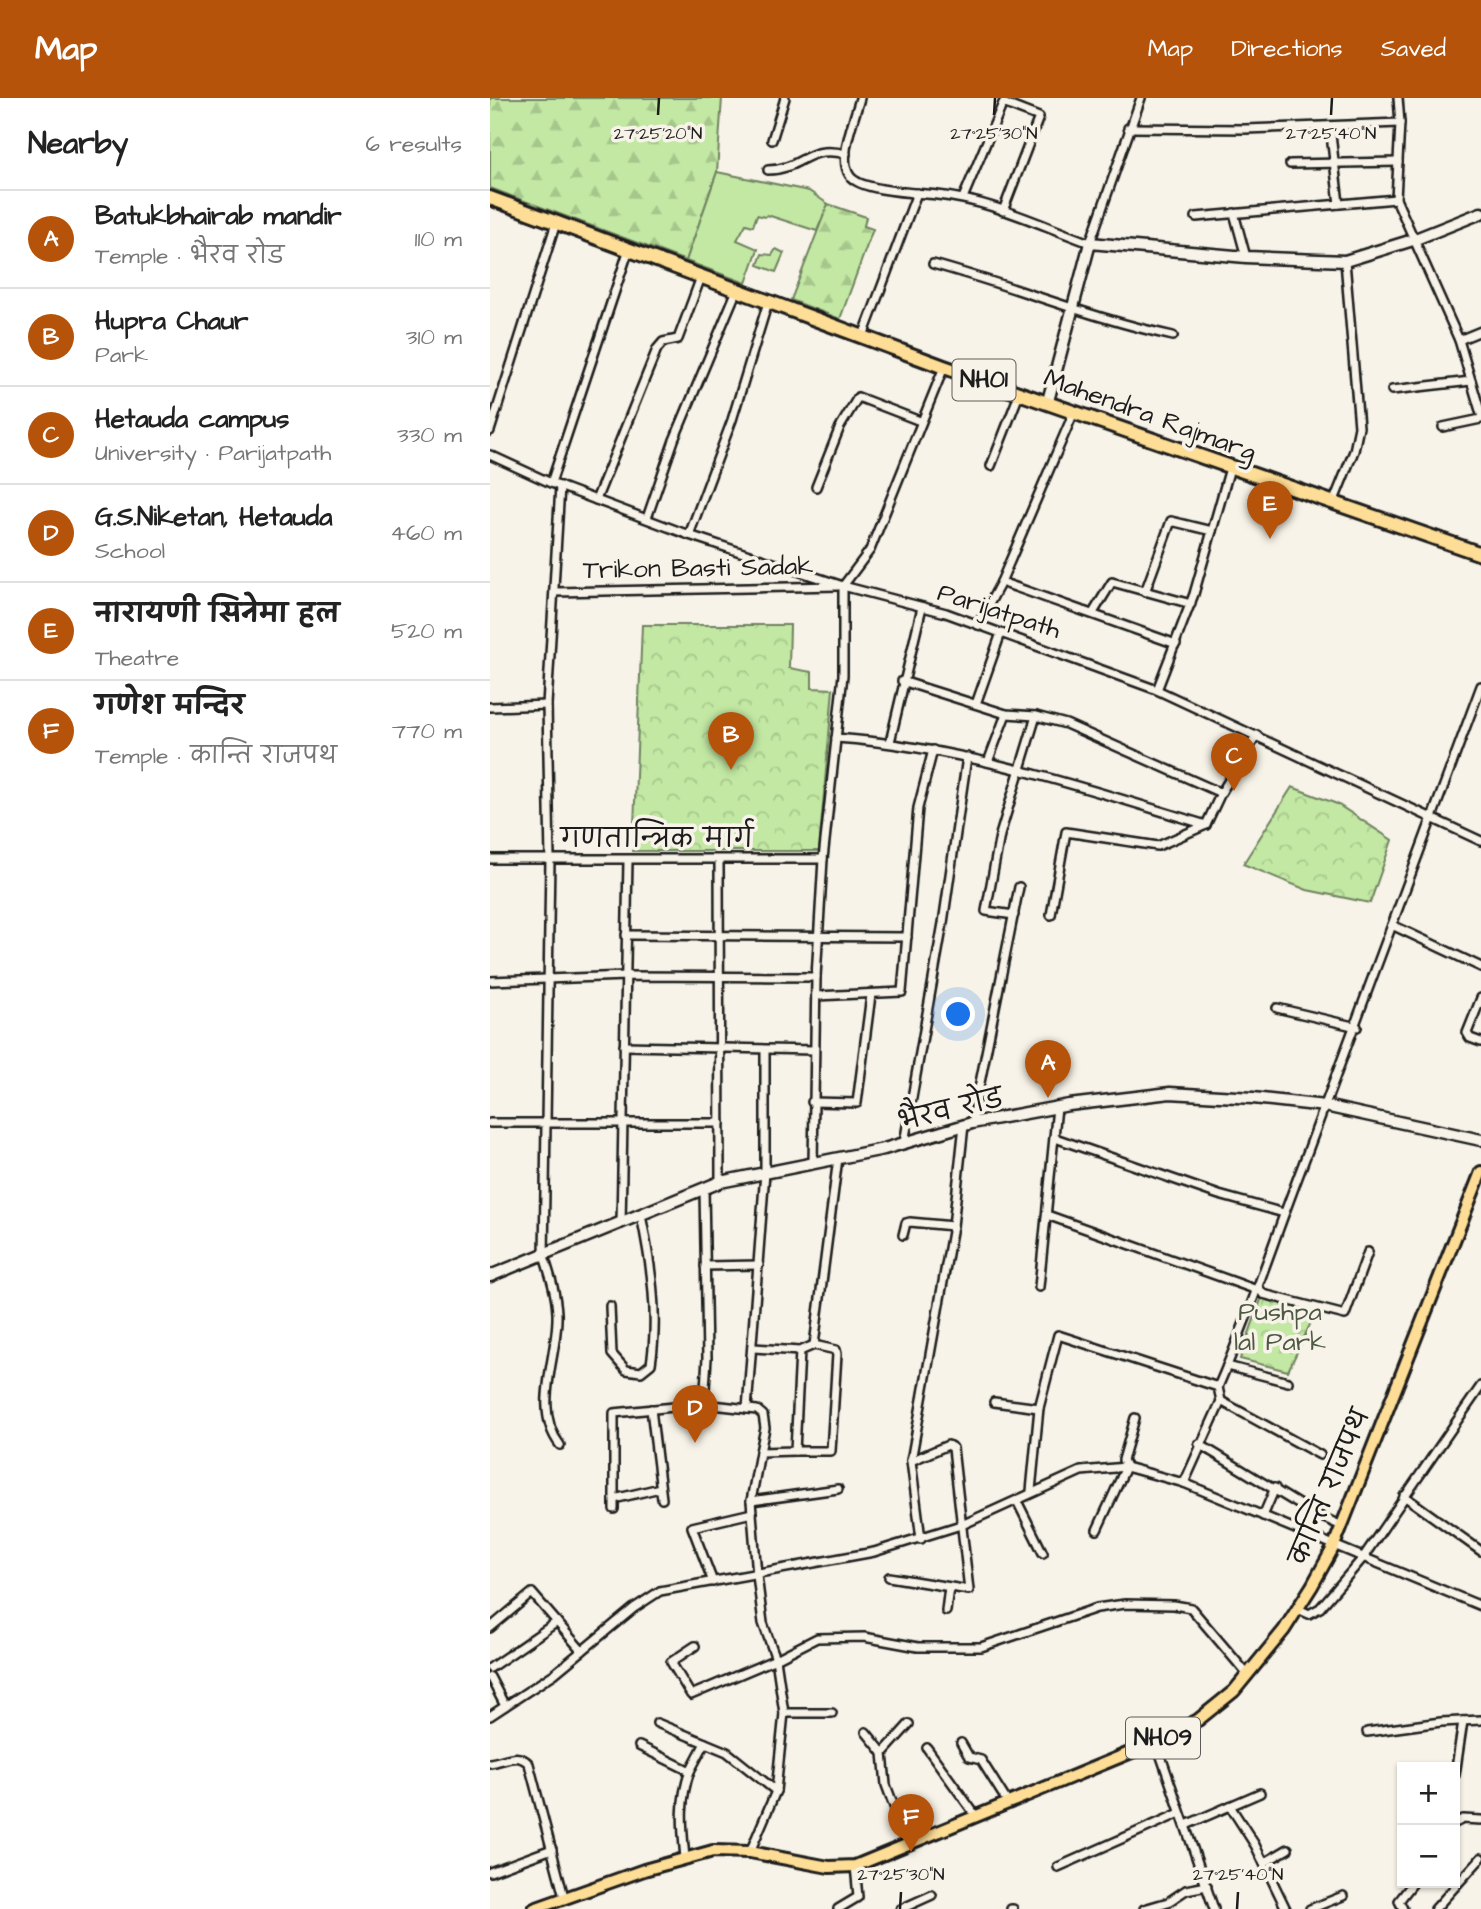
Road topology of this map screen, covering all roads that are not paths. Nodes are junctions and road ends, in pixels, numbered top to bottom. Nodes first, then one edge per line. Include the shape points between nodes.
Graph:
1 (785, 98) edge
2 (860, 98) edge
3 (1141, 98) edge
4 (1398, 98) edge
5 (1400, 123) junction
6 (1330, 126) junction
7 (1128, 128) junction
8 (772, 140) dead end
9 (846, 154) junction
10 (1398, 162) junction
11 (1334, 163) junction
12 (1290, 164) dead end
13 (768, 170) dead end
14 (918, 193) junction
15 (490, 198) edge
16 (963, 198) junction
17 (1396, 199) junction
18 (1339, 204) junction
19 (1003, 211) junction
20 (1234, 213) junction
21 (1481, 213) edge
22 (1196, 217) dead end
23 (556, 223) junction
24 (1413, 240) junction
25 (1090, 243) junction
26 (629, 249) junction
27 (1246, 257) junction
28 (1345, 261) junction
29 (933, 264) dead end
30 (701, 276) junction
31 (737, 290) junction
32 (768, 302) junction
33 (1071, 310) junction
34 (1481, 331) edge
35 (863, 335) junction
36 (1173, 335) dead end
37 (1459, 340) junction
38 (944, 367) junction
39 (1471, 381) junction
40 (1392, 390) dead end
41 (1020, 392) junction
42 (1048, 401) junction
43 (1074, 410) junction
44 (1481, 414) edge
45 (1481, 419) edge
46 (920, 421) junction
47 (1443, 427) dead end
48 (490, 431) edge
49 (490, 455) edge
50 (990, 466) dead end
51 (1230, 468) junction
52 (551, 483) junction
53 (560, 486) junction
54 (816, 487) dead end
55 (596, 499) junction
56 (1332, 504) junction
57 (647, 518) junction
58 (1212, 530) junction
59 (689, 535) junction
60 (1481, 554) edge
61 (1001, 582) junction
62 (843, 586) junction
63 (555, 592) junction
64 (1145, 592) junction
65 (1191, 604) junction
66 (922, 607) junction
67 (1093, 613) junction
68 (978, 625) junction
69 (1001, 633) junction
70 (1176, 644) junction
71 (902, 681) junction
72 (1481, 686) edge
73 (1157, 690) junction
74 (976, 704) junction
75 (547, 705) junction
76 (490, 707) edge
77 (1006, 714) junction
78 (1036, 716) junction
79 (1257, 735) junction
80 (836, 738) junction
81 (890, 742) junction
82 (933, 750) junction
83 (967, 757) junction
84 (988, 762) junction
85 (1018, 771) junction
86 (1222, 793) junction
87 (1432, 820) junction
88 (1206, 825) junction
89 (1481, 841) edge
90 (490, 859) edge
91 (550, 859) junction
92 (822, 859) junction
93 (628, 860) junction
94 (719, 861) junction
95 (1019, 887) dead end
96 (1014, 915) junction
97 (1051, 915) dead end
98 (1392, 925) junction
99 (719, 934) junction
100 (626, 935) junction
101 (818, 936) junction
102 (907, 937) junction
103 (1481, 967) edge
104 (625, 976) junction
105 (816, 977) junction
106 (719, 979) junction
107 (490, 981) edge
108 (548, 981) junction
109 (871, 995) junction
110 (816, 996) junction
111 (1481, 998) edge
112 (1277, 1008) dead end
113 (1357, 1027) junction
114 (1481, 1042) edge
115 (624, 1046) junction
116 (719, 1050) junction
117 (765, 1050) junction
118 (814, 1050) junction
119 (813, 1102) junction
120 (1325, 1106) junction
121 (1057, 1107) junction
122 (490, 1123) edge
123 (548, 1123) junction
124 (623, 1123) junction
125 (720, 1123) junction
126 (968, 1124) junction
127 (1055, 1138) junction
128 (1481, 1140) edge
129 (904, 1143) junction
130 (838, 1158) junction
131 (813, 1164) junction
132 (765, 1172) junction
133 (1481, 1172) edge
134 (720, 1182) junction
135 (704, 1189) junction
136 (1284, 1213) junction
137 (641, 1215) junction
138 (1047, 1215) junction
139 (621, 1224) junction
140 (953, 1226) junction
141 (903, 1235) dead end
142 (1368, 1252) dead end
143 (544, 1255) junction
144 (759, 1265) junction
145 (705, 1266) junction
146 (490, 1276) edge
147 (1039, 1287) dead end
148 (1258, 1289) junction
149 (610, 1306) dead end
150 (814, 1345) junction
151 (754, 1348) junction
152 (800, 1351) junction
153 (1227, 1366) junction
154 (1288, 1382) dead end
155 (1481, 1386) edge
156 (1218, 1387) junction
157 (1221, 1401) junction
158 (994, 1402) dead end
159 (704, 1404) junction
160 (1039, 1408) junction
161 (650, 1409) junction
162 (747, 1409) junction
163 (1135, 1418) dead end
164 (1199, 1444) junction
165 (560, 1445) dead end
166 (795, 1451) junction
167 (760, 1452) junction
168 (1321, 1455) dead end
169 (911, 1461) junction
170 (1126, 1467) junction
171 (1184, 1483) junction
172 (660, 1488) junction
173 (1275, 1488) junction
174 (838, 1489) dead end
175 (1031, 1491) junction
176 (1404, 1496) junction
177 (614, 1499) junction
178 (662, 1499) dead end
179 (751, 1501) junction
180 (1017, 1501) junction
181 (614, 1509) dead end
182 (752, 1513) junction
183 (1263, 1516) junction
184 (964, 1524) junction
185 (1342, 1526) junction
186 (1097, 1530) dead end
187 (921, 1539) junction
188 (1333, 1548) junction
189 (1481, 1551) edge
190 (1043, 1553) dead end
191 (1362, 1559) junction
192 (757, 1575) junction
193 (889, 1577) dead end
194 (712, 1582) junction
195 (949, 1587) junction
196 (1481, 1606) edge
197 (1298, 1609) junction
198 (946, 1611) dead end
199 (557, 1622) junction
200 (490, 1628) edge
201 (695, 1646) dead end
202 (582, 1651) junction
203 (776, 1660) junction
204 (490, 1668) edge
205 (1248, 1675) junction
206 (490, 1677) edge
207 (505, 1706) junction
208 (784, 1713) junction
209 (832, 1713) dead end
210 (490, 1716) edge
211 (1481, 1720) edge
212 (1463, 1721) junction
213 (657, 1723) dead end
214 (909, 1724) dead end
215 (866, 1732) dead end
216 (1367, 1732) dead end
217 (1156, 1742) junction
218 (705, 1743) junction
219 (961, 1743) dead end
220 (639, 1745) dead end
221 (926, 1748) dead end
222 (883, 1753) junction
223 (1457, 1762) edge
224 (490, 1763) edge
225 (690, 1771) junction
226 (776, 1791) junction
227 (1260, 1793) dead end
228 (1008, 1803) junction
229 (1230, 1806) junction
230 (1180, 1813) junction
231 (976, 1816) junction
232 (1460, 1820) edge
233 (1481, 1820) edge
234 (1186, 1825) junction
235 (908, 1844) junction
236 (552, 1849) junction
237 (1288, 1849) dead end
238 (750, 1852) junction
239 (685, 1858) junction
240 (1481, 1858) edge
241 (1264, 1863) junction
242 (855, 1866) junction
243 (1058, 1867) dead end
244 (490, 1872) edge
245 (1207, 1886) junction
246 (1409, 1888) edge
247 (932, 1895) dead end
248 (1343, 1895) dead end
249 (564, 1897) junction
250 (534, 1909) edge
251 (838, 1909) edge
252 (901, 1909) edge
253 (1144, 1909) edge
254 (1214, 1909) edge
255 (1286, 1909) edge
256 (1310, 1909) edge
257 (1403, 1909) edge
258 (1435, 1909) edge

1 - 8 street
2 - 9 street
3 - 7 street
4 - 5 street
5 - 6 street
5 - 10 street
6 - 7 street
6 - 11 street
7 - 25 street
9 - 13 street via 814,151 791,168
9 - 14 street via 852,179
10 - 11 street
10 - 17 street
11 - 12 street
11 - 18 street
14 - 16 street
14 - 35 street
15 - 23 highway, Mahendra Rajmarg / NH01
16 - 19 street
16 - 19 street via 1003,103 1038,117
17 - 18 street
17 - 24 street
18 - 20 street
19 - 25 street
20 - 22 street
20 - 27 street
21 - 24 main road
23 - 26 highway, Mahendra Rajmarg / NH01
23 - 48 street
24 - 28 main road
24 - 37 street
25 - 27 main road
25 - 33 main road
26 - 30 highway, Mahendra Rajmarg / NH01
26 - 52 street
27 - 28 main road
28 - 56 street via 1359,427
29 - 33 street via 1036,294
30 - 31 highway, Mahendra Rajmarg / NH01
30 - 55 street via 678,339 663,342 657,349
31 - 32 highway, Mahendra Rajmarg / NH01
31 - 57 street via 674,440
32 - 35 highway, Mahendra Rajmarg / NH01
32 - 59 street
33 - 36 street
33 - 42 main road
34 - 37 street
35 - 38 highway, Mahendra Rajmarg / NH01
37 - 39 street
38 - 41 highway, Mahendra Rajmarg / NH01
38 - 46 street
39 - 40 street
39 - 44 street
41 - 42 highway, Mahendra Rajmarg / NH01
41 - 50 street
42 - 43 highway, Mahendra Rajmarg / NH01
43 - 51 highway, Mahendra Rajmarg / NH01
43 - 61 street
45 - 47 street
46 - 54 street via 858,397
46 - 62 street via 870,550
49 - 52 street, Parijatpath
51 - 56 highway, Mahendra Rajmarg / NH01
51 - 58 street
52 - 53 street, Parijatpath
53 - 55 street, Parijatpath
53 - 63 street
55 - 57 street, Parijatpath
56 - 60 highway, Mahendra Rajmarg / NH01
57 - 59 street, Parijatpath
58 - 64 street via 1171,521
58 - 65 street
59 - 62 street, Parijatpath
61 - 67 street
61 - 68 street
62 - 63 street, Trikon Basti Sadak
62 - 66 street, Parijatpath
62 - 80 street via 843,675
63 - 75 street
64 - 65 street
64 - 67 street via 1109,583
65 - 70 street
66 - 68 street, Parijatpath
66 - 71 street
67 - 70 street
68 - 69 street, Parijatpath
69 - 73 street, Parijatpath
69 - 74 street
70 - 73 street
71 - 74 street
71 - 81 street
72 - 87 street
73 - 79 street, Parijatpath
74 - 77 street
75 - 76 street
75 - 91 street
77 - 78 street
77 - 84 street
78 - 85 street
78 - 86 street via 1066,724
79 - 86 street
79 - 87 street, Parijatpath
80 - 81 street
80 - 92 street
81 - 82 street
82 - 83 street
82 - 102 street via 918,808
83 - 84 street
83 - 129 street
84 - 85 street
85 - 88 street
85 - 96 street via 985,911
86 - 88 street
87 - 89 street, Parijatpath
87 - 98 street
88 - 97 street via 1158,846 1066,832
90 - 91 street, गणतान्त्रिक मार्ग
91 - 93 street, गणतान्त्रिक मार्ग
91 - 108 street
92 - 94 street, गणतान्त्रिक मार्ग
92 - 101 street
93 - 94 street, गणतान्त्रिक मार्ग
93 - 100 street
94 - 99 street
95 - 96 street
96 - 126 street
98 - 103 street
98 - 113 street
99 - 100 street
99 - 101 street
99 - 106 street
100 - 104 street
101 - 102 street
101 - 105 street
102 - 109 street via 902,992
104 - 106 street
104 - 108 street
104 - 115 street
105 - 106 street
105 - 110 street
106 - 116 street
107 - 108 street
108 - 123 street
109 - 110 street
109 - 119 street via 858,1103
110 - 118 street
111 - 114 street via 1467,1032
112 - 113 street
113 - 120 street
115 - 116 street
115 - 124 street
116 - 117 street
116 - 125 street
117 - 118 street
117 - 132 street
118 - 119 street
119 - 131 street
120 - 121 main road, भैरव रोड via 1170,1093
120 - 128 main road, भैरव रोड
120 - 136 street
121 - 126 main road, भैरव रोड
121 - 127 street
122 - 123 street
123 - 124 street
123 - 143 street
124 - 125 street
124 - 139 street
125 - 134 street
126 - 129 main road, भैरव रोड
126 - 140 street
127 - 136 street
127 - 138 street
129 - 130 main road, भैरव रोड
130 - 131 main road, भैरव रोड
130 - 150 street
131 - 132 main road, भैरव रोड
132 - 134 main road, भैरव रोड
132 - 144 street
133 - 185 main road, कान्ति राजपथ / NH09
134 - 135 main road, भैरव रोड
135 - 137 main road, भैरव रोड
135 - 145 street
136 - 148 street
137 - 139 main road, भैरव रोड
137 - 149 street via 652,1271 654,1319 654,1348 646,1369 626,1370 612,1354
138 - 147 street
138 - 148 street
139 - 143 main road, भैरव रोड
140 - 141 street via 910,1222
140 - 169 street
142 - 148 street via 1345,1315
143 - 146 main road, भैरव रोड
143 - 165 street via 557,1316 547,1411
144 - 145 street
144 - 151 street
145 - 159 street
148 - 153 street
150 - 152 street
150 - 166 street via 837,1354 831,1451
151 - 152 street
151 - 162 street
152 - 166 street
153 - 154 street
153 - 156 street
155 - 176 street
156 - 157 street
156 - 160 street via 1058,1335
157 - 164 street
157 - 168 street
158 - 160 street
159 - 161 street
159 - 162 street
160 - 175 street
161 - 172 street
161 - 177 street via 612,1415
162 - 167 street via 763,1415
163 - 170 street via 1123,1460
164 - 171 street
164 - 173 street
166 - 167 street
167 - 179 street
169 - 184 street via 948,1445 953,1448
169 - 187 street
170 - 171 street
170 - 175 street via 1081,1471
170 - 186 street
171 - 183 street
172 - 177 street
172 - 178 street
173 - 183 street
173 - 185 street
174 - 179 street
175 - 180 street
176 - 189 street
176 - 191 street
177 - 181 street
179 - 182 street
180 - 184 street
180 - 190 street
182 - 192 street
182 - 194 street via 692,1527
183 - 188 street
184 - 187 street
184 - 195 street via 969,1590
185 - 188 main road, कान्ति राजपथ / NH09
187 - 192 street
188 - 191 street
188 - 197 main road, कान्ति राजपथ / NH09
191 - 196 street
191 - 197 street via 1320,1608 1309,1614
192 - 194 street
192 - 203 street via 763,1623
193 - 195 street
194 - 202 street via 660,1591
195 - 198 street
197 - 205 main road, कान्ति राजपथ / NH09
199 - 200 street via 533,1593
199 - 202 street
199 - 204 street
201 - 203 street via 671,1662 691,1695
202 - 207 street
203 - 205 street via 817,1638 864,1637 918,1647 981,1647 1097,1608 1174,1605 1191,1608
203 - 208 street
205 - 217 main road, कान्ति राजपथ / NH09 via 1198,1720
206 - 207 street
207 - 210 street
208 - 209 street
208 - 226 street
211 - 212 street
212 - 216 street
212 - 223 street
213 - 218 street
214 - 222 street
215 - 222 street
217 - 228 main road, कान्ति राजपथ / NH09
217 - 230 street
218 - 225 street
218 - 226 street via 727,1752
219 - 228 street via 969,1757 981,1760
220 - 225 street
221 - 231 street
222 - 235 street via 886,1785
224 - 236 street via 517,1756 529,1764
225 - 239 street via 681,1817
226 - 238 street
227 - 229 street
228 - 231 main road, कान्ति राजपथ / NH09
229 - 234 street
229 - 241 street
230 - 234 street
230 - 243 street
231 - 235 main road, कान्ति राजपथ / NH09
232 - 233 street
234 - 245 street
235 - 242 main road, कान्ति राजपथ / NH09
236 - 244 street
236 - 249 street
237 - 241 street
238 - 239 main road, कान्ति राजपथ / NH09 via 713,1851
238 - 242 main road, कान्ति राजपथ / NH09 via 829,1867
239 - 249 main road, कान्ति राजपथ / NH09
240 - 258 street
241 - 255 street
242 - 251 street via 858,1897
245 - 253 street via 1186,1889 1168,1902
245 - 254 street
246 - 257 street via 1399,1901
247 - 252 street
248 - 256 street
249 - 250 main road, कान्ति राजपथ / NH09

